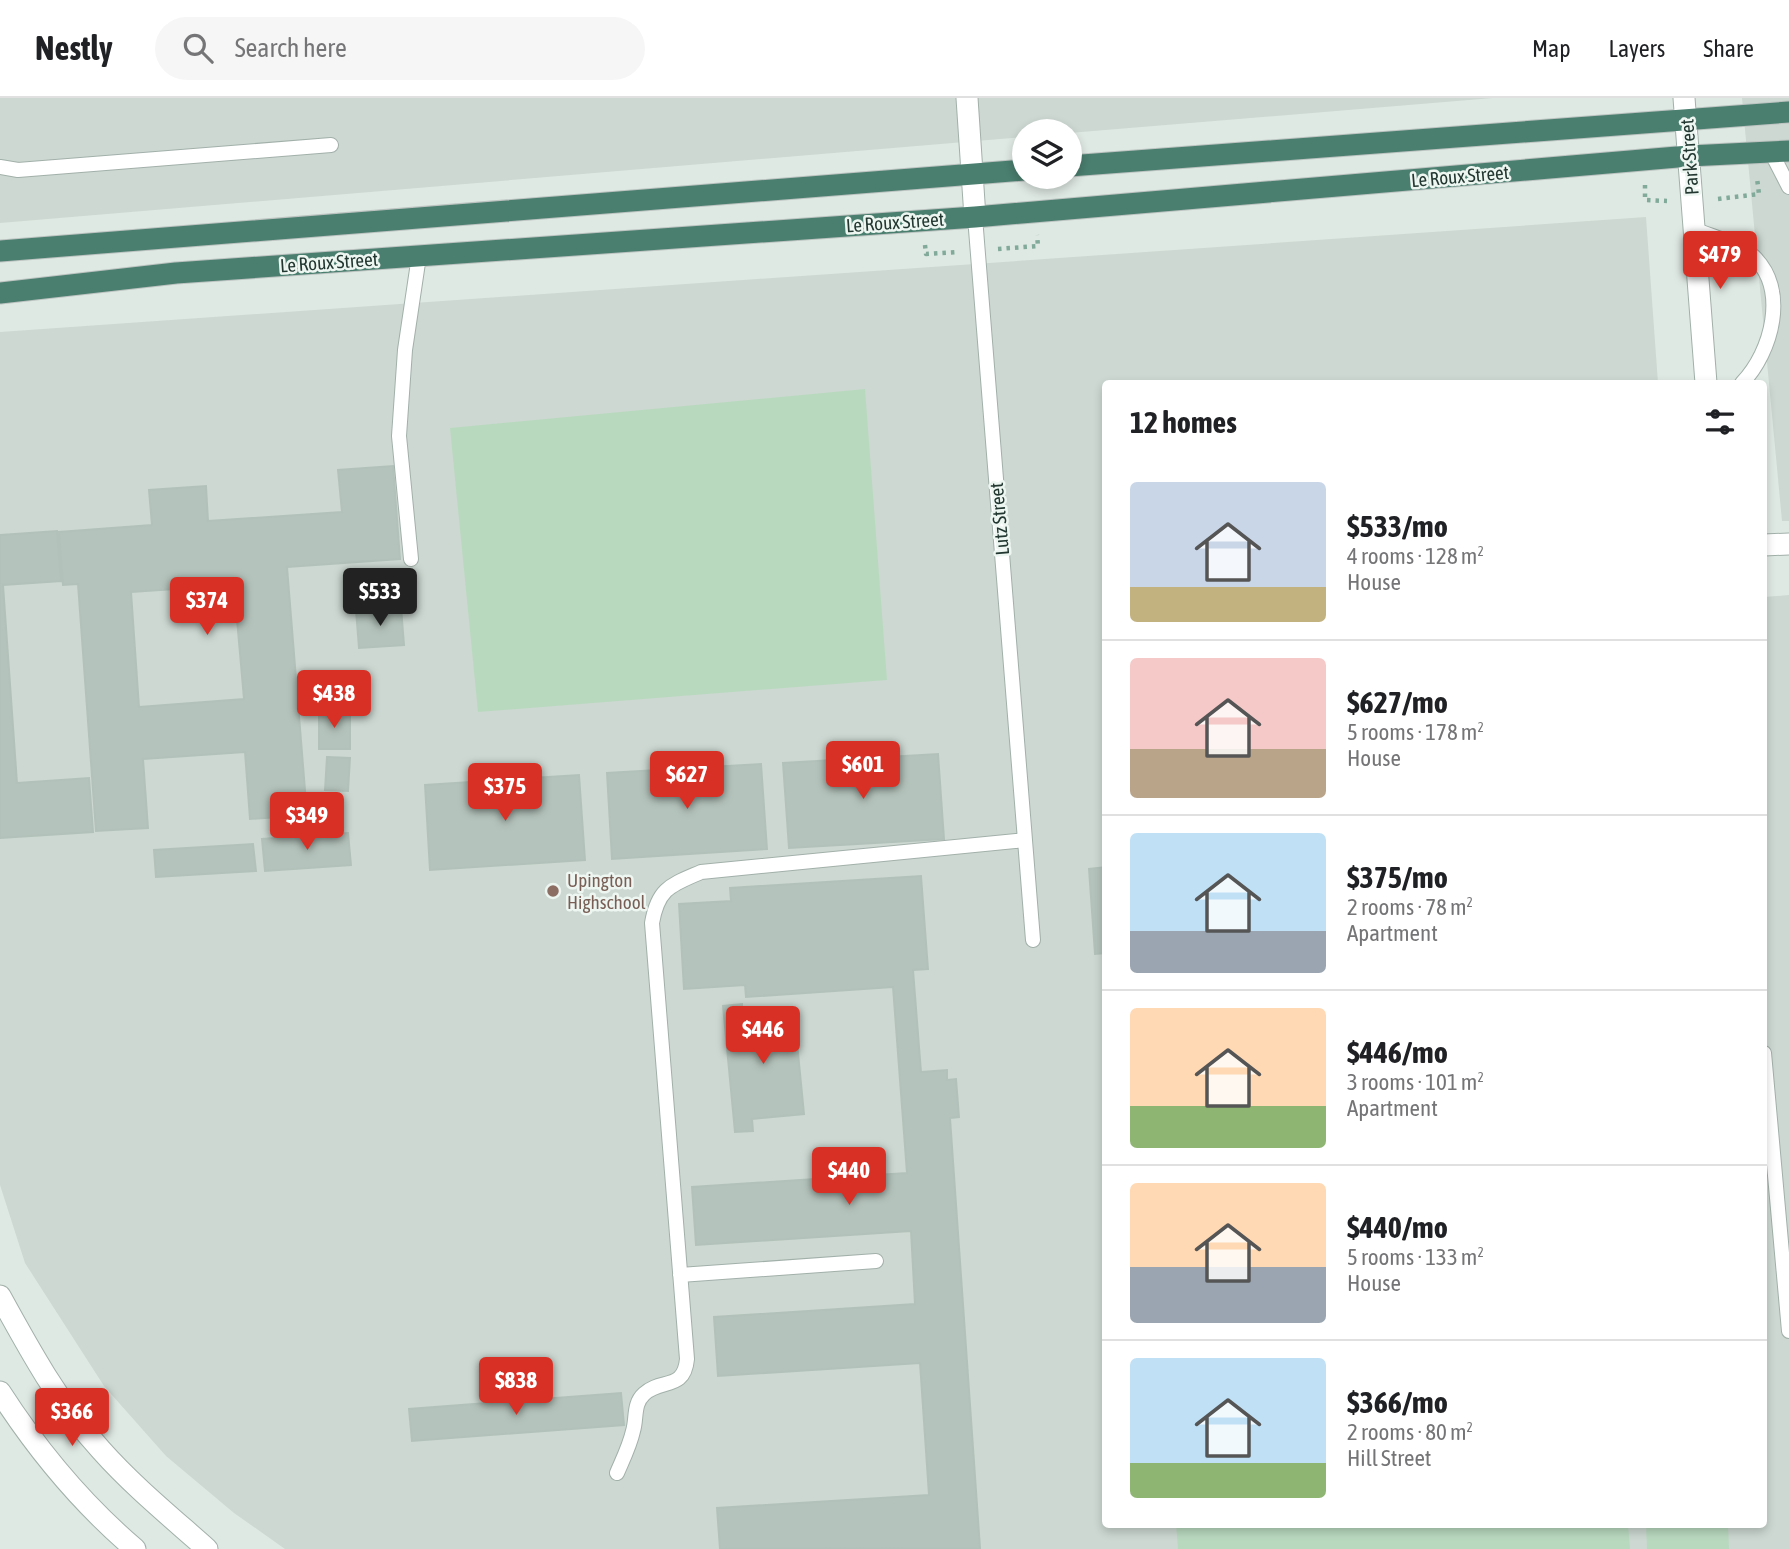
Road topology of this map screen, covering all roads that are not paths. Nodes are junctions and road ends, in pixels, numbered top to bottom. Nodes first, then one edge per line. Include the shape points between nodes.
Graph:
1 (967, 98) edge
2 (1685, 108) edge
3 (1789, 112) edge
4 (331, 145) dead end
5 (1780, 151) edge
6 (1689, 156) junction
7 (1082, 165) edge
8 (0, 167) edge
9 (1012, 171) edge
10 (972, 174) junction
11 (1789, 187) edge
12 (975, 216) junction
13 (1694, 229) junction
14 (0, 251) edge
15 (419, 256) junction
16 (0, 293) edge
17 (1706, 380) edge
18 (1744, 380) edge
19 (1789, 544) edge
20 (1767, 545) edge
21 (411, 559) dead end
22 (1025, 840) junction
23 (1033, 940) dead end
24 (1767, 1086) edge
25 (876, 1261) dead end
26 (680, 1275) junction
27 (0, 1296) edge
28 (1789, 1331) edge
29 (0, 1392) edge
30 (617, 1473) dead end
31 (135, 1549) edge
32 (207, 1549) edge

1 - 10 street, Lutz Street
2 - 3 highway, Le Roux Street
2 - 6 street, Park Street
2 - 7 highway, Le Roux Street
4 - 8 lane via 19,170
5 - 6 highway, Le Roux Street
5 - 11 lane
6 - 12 highway, Le Roux Street
6 - 13 street, Park Street
9 - 10 highway, Le Roux Street
10 - 12 street, Lutz Street
10 - 14 highway, Le Roux Street
12 - 15 highway, Le Roux Street
12 - 22 lane, Lutz Street
13 - 17 street, Park Street
13 - 18 lane via 1752,256 1769,281 1773,327
15 - 16 highway, Le Roux Street via 176,273
15 - 21 lane via 405,350 399,436
19 - 20 street
22 - 23 lane, Lutz Street
22 - 26 lane via 701,872 668,887 655,904 652,923
24 - 28 lane
25 - 26 lane
26 - 30 lane via 686,1371 639,1399 633,1433
27 - 32 street via 30,1351 99,1448
29 - 31 street via 32,1442 67,1483

